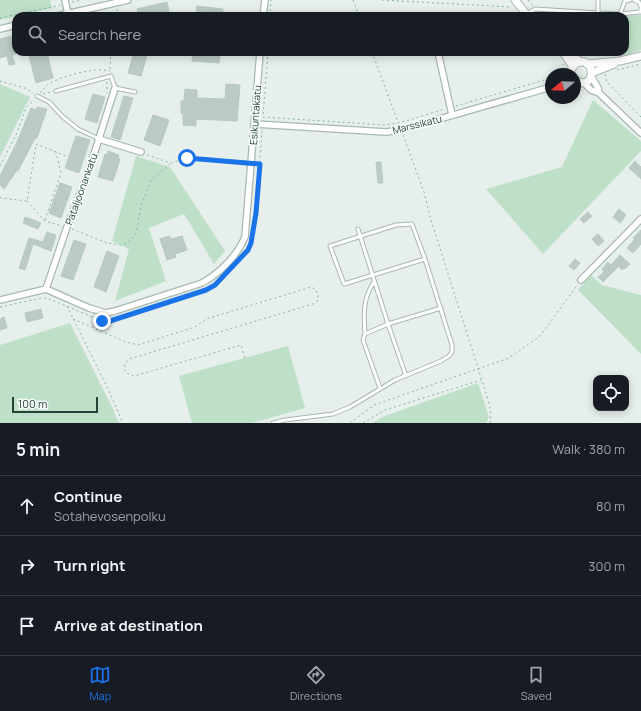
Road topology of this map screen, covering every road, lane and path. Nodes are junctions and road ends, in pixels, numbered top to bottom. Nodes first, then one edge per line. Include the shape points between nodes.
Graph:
1 (81, 0) edge
2 (128, 0) edge
3 (265, 0) edge
4 (272, 0) edge
5 (353, 0) edge
6 (382, 0) edge
7 (598, 0) edge
8 (630, 0) edge
9 (634, 0) edge
10 (73, 1) edge
11 (65, 2) edge
12 (514, 3) edge
13 (116, 8) dead end
14 (641, 8) edge
15 (24, 12) edge
16 (68, 12) edge
17 (77, 12) edge
18 (117, 12) edge
19 (264, 12) edge
20 (270, 12) edge
21 (358, 12) edge
22 (524, 12) edge
23 (531, 12) edge
24 (582, 12) edge
25 (598, 12) edge
26 (621, 12) edge
27 (629, 13) edge
28 (12, 15) edge
29 (0, 18) edge
30 (12, 26) edge
31 (0, 29) edge
32 (111, 56) edge
33 (260, 56) edge
34 (268, 56) edge
35 (374, 56) edge
36 (439, 56) edge
37 (566, 56) edge
38 (572, 56) edge
39 (641, 56) edge
40 (616, 62) junction
41 (584, 63) junction
42 (641, 64) edge
43 (570, 68) edge
44 (575, 68) edge
45 (617, 70) dead end
46 (110, 71) junction
47 (610, 72) dead end
48 (592, 74) junction
49 (111, 76) junction
50 (545, 80) edge
51 (0, 81) edge
52 (581, 82) edge
53 (581, 84) edge
54 (115, 88) junction
55 (545, 89) edge
56 (56, 91) joint
57 (135, 92) dead end
58 (599, 93) junction
59 (37, 96) junction
60 (450, 108) junction
61 (452, 115) junction
62 (641, 118) edge
63 (399, 123) junction
64 (255, 124) junction
65 (263, 124) junction
66 (401, 130) junction
67 (641, 133) edge
68 (99, 139) junction
69 (56, 152) junction
70 (141, 152) joint
71 (66, 156) dead end
72 (171, 163) junction
73 (252, 164) junction
74 (0, 166) edge
75 (0, 197) edge
76 (28, 201) junction
77 (641, 220) edge
78 (45, 221) junction
79 (68, 227) junction
80 (358, 229) dead end
81 (360, 237) junction
82 (425, 259) junction
83 (237, 262) dead end
84 (232, 267) dead end
85 (372, 275) junction
86 (581, 280) joint
87 (374, 282) junction
88 (46, 289) junction
89 (0, 300) edge
90 (67, 306) junction
91 (0, 307) edge
92 (441, 308) junction
93 (73, 319) junction
94 (388, 324) junction
95 (365, 334) junction
96 (245, 358) dead end
97 (478, 369) junction
98 (406, 376) junction
99 (481, 379) junction
100 (380, 388) junction
101 (122, 423) edge
102 (273, 423) edge
103 (350, 423) edge
104 (363, 423) edge
105 (490, 423) edge

1 - 10 path
2 - 17 street
3 - 19 street
4 - 20 path
5 - 21 path
6 - 12 path
7 - 25 lane
8 - 26 lane via 626,1
9 - 14 lane via 639,2
10 - 11 path
11 - 15 path
11 - 16 street
12 - 22 street
13 - 18 path
14 - 27 lane via 640,12
23 - 24 lane via 535,9
28 - 29 path
30 - 31 street
32 - 46 path
33 - 64 street, Esikuntakatu
34 - 63 path via 263,117 385,125
35 - 63 path
36 - 60 street
37 - 43 street
38 - 41 street
39 - 40 street
40 - 41 street
40 - 48 street
41 - 44 street via 578,63
41 - 48 street via 591,69
42 - 45 path
46 - 49 path
46 - 59 path via 90,71 71,75 52,82
47 - 62 path via 605,74 607,82
48 - 52 street via 587,81
48 - 58 street
49 - 54 lane
49 - 56 lane
50 - 60 path
51 - 59 path via 25,88
53 - 58 street
54 - 57 lane
54 - 68 street, Pataljoonankatu
55 - 61 street, Marssikatu
56 - 59 path
58 - 67 street
59 - 68 lane via 49,102 78,129
59 - 74 path via 26,108
60 - 61 street
60 - 63 path
61 - 66 street, Marssikatu
63 - 66 path
64 - 65 street, Marssikatu
64 - 73 street, Esikuntakatu
65 - 66 street, Marssikatu via 386,132
65 - 83 path via 251,243
66 - 97 path via 424,192
68 - 70 street
68 - 79 street, Pataljoonankatu
69 - 71 path
69 - 76 path via 36,144
69 - 78 path via 61,173
70 - 72 path
72 - 73 path via 192,158
72 - 79 path via 151,180 141,206 136,233 130,241 121,245 106,243
73 - 88 street, Esikuntakatu via 245,237 235,256 212,278 195,286 106,313
75 - 76 path
76 - 78 path
77 - 86 street
78 - 79 path
79 - 88 street, Pataljoonankatu
80 - 81 lane
81 - 82 lane via 396,225 412,224
81 - 85 lane
81 - 85 lane via 330,246 344,284
82 - 85 lane
82 - 92 lane
84 - 90 path via 215,285 206,290 110,321 102,321
85 - 87 lane
86 - 97 path via 540,336 509,358
87 - 94 lane
87 - 95 lane via 368,290 363,309
88 - 89 street
90 - 91 path via 42,298
90 - 93 path
92 - 94 lane
92 - 98 lane via 452,352 441,362
93 - 96 path via 138,345 195,327 206,319 310,287 316,289 318,300 313,304 129,359 124,369 126,374 134,376 241,345
93 - 101 path
94 - 95 lane
94 - 98 lane
95 - 100 lane via 363,340
97 - 99 path
97 - 103 path via 374,405
98 - 100 lane
99 - 104 path via 385,410
99 - 105 path via 490,407
100 - 102 lane via 350,407 333,414

